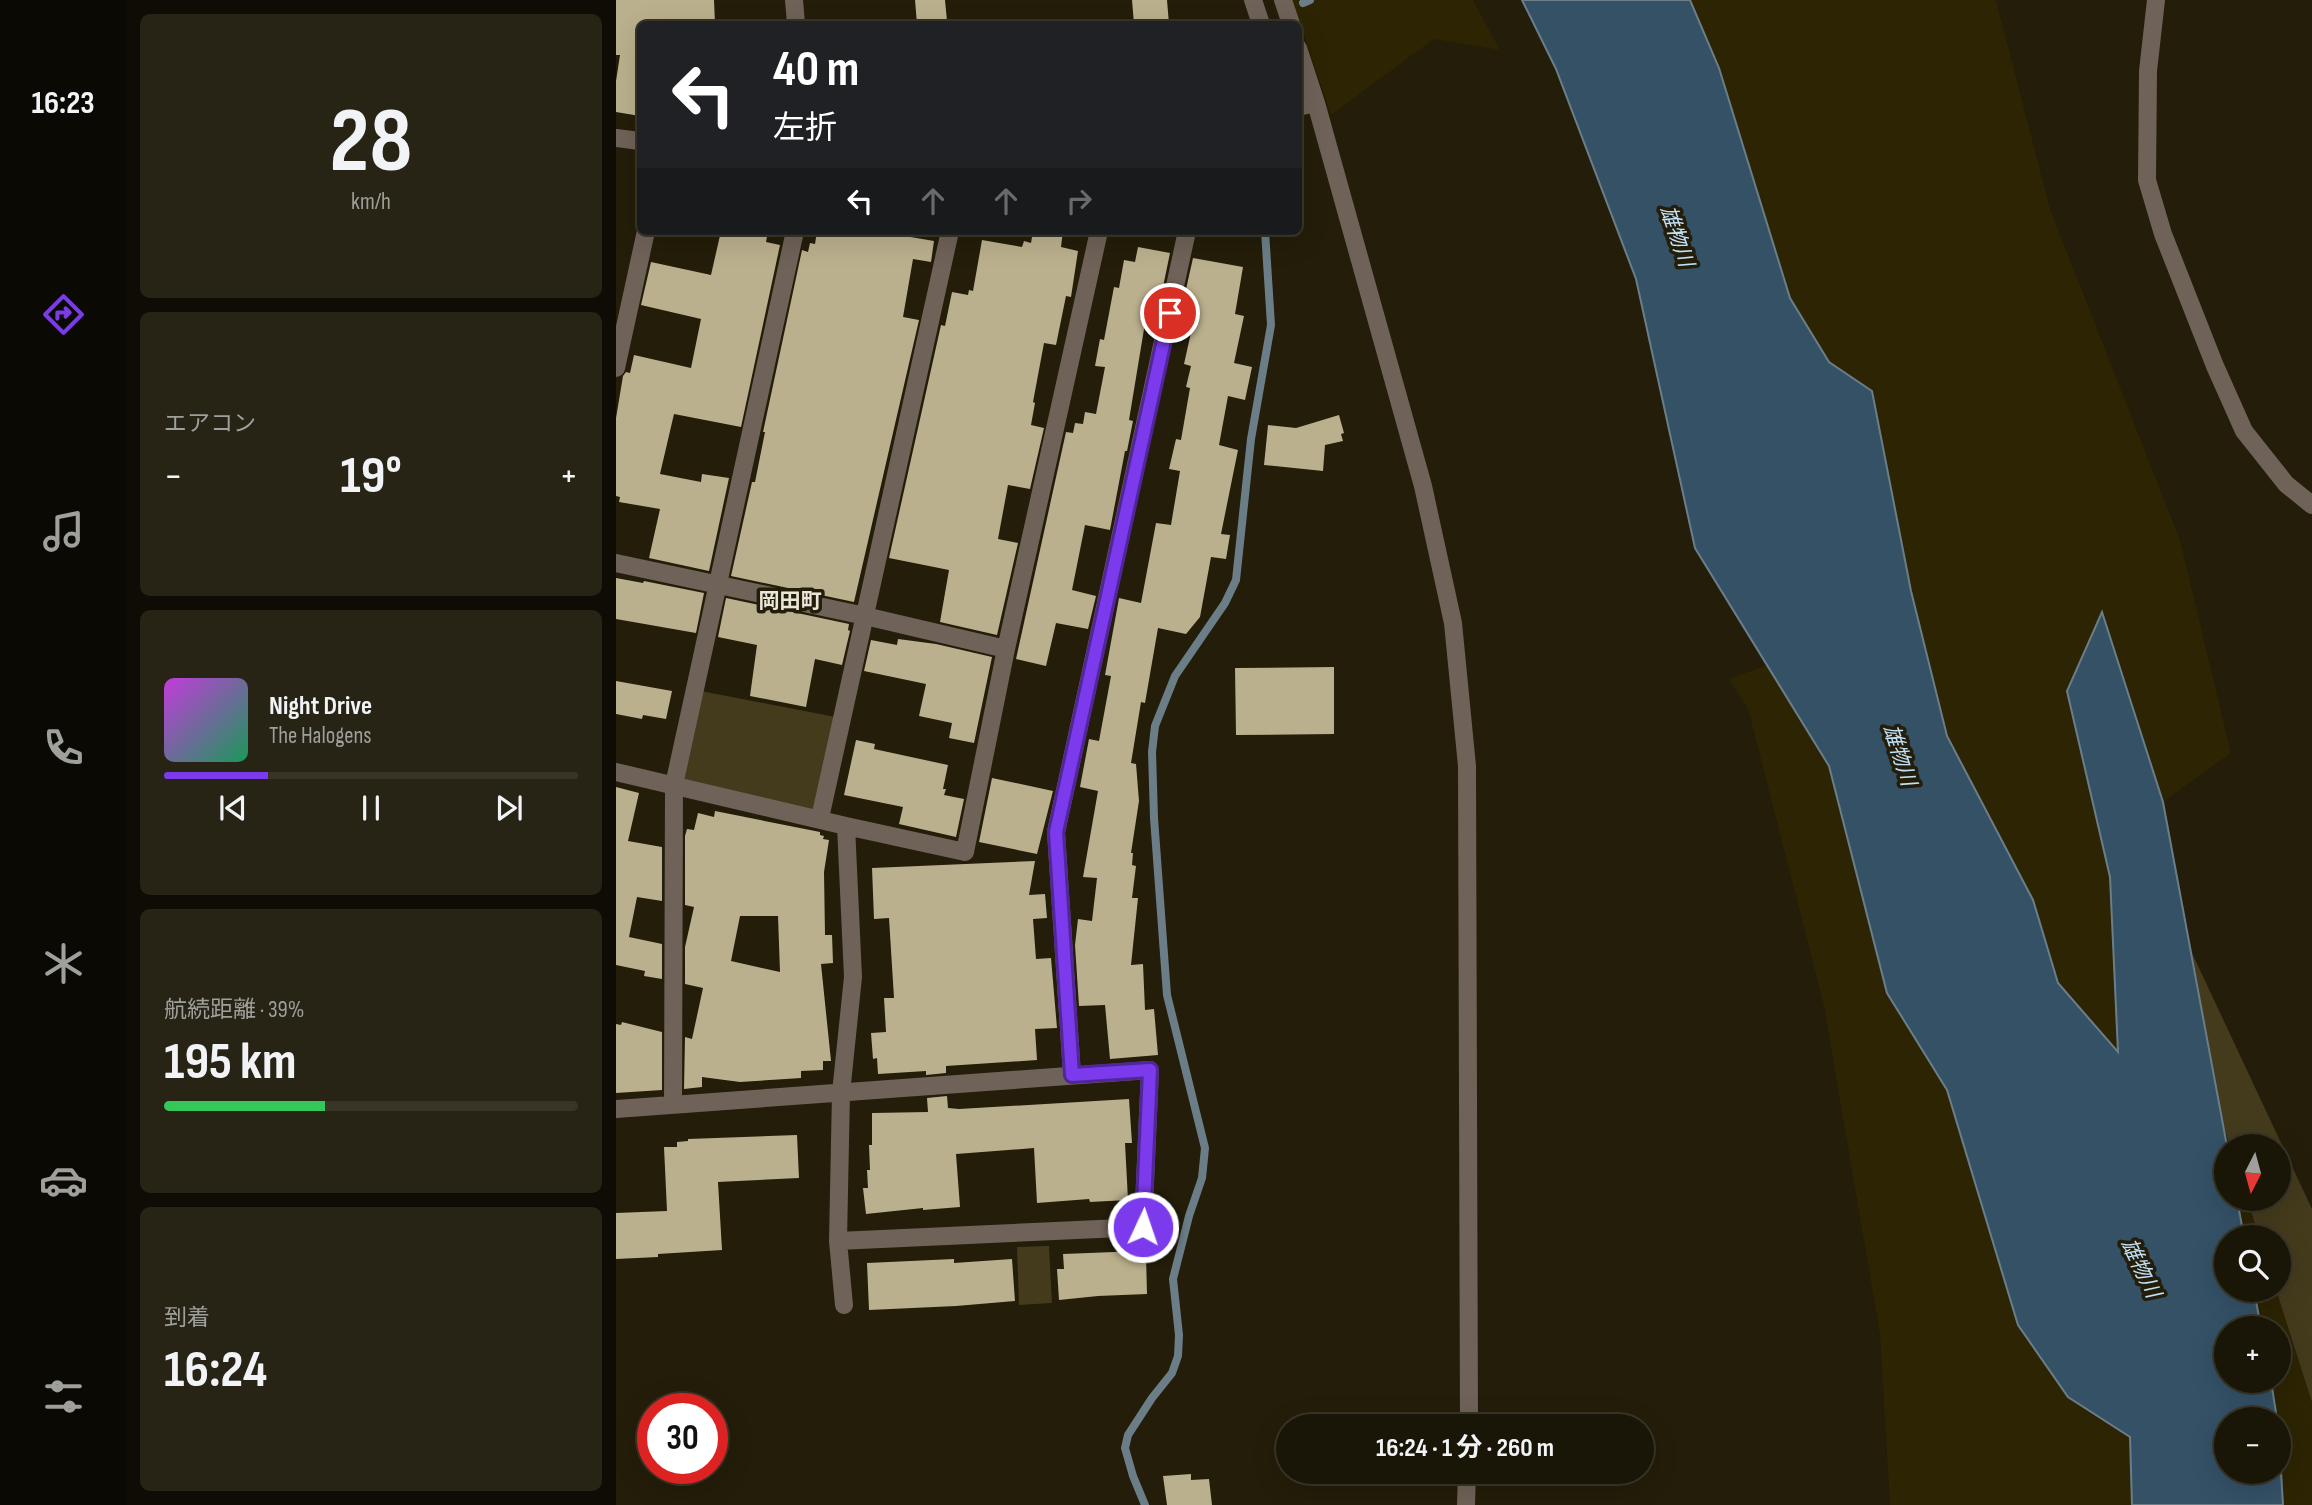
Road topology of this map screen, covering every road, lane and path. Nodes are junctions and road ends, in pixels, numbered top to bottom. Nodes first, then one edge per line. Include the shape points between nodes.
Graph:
1 (794, 0) edge
2 (1253, 0) edge
3 (1283, 0) edge
4 (2156, 0) edge
5 (796, 21) edge
6 (1260, 21) edge
7 (1290, 21) edge
8 (1302, 73) edge
9 (1307, 105) edge
10 (616, 138) edge
11 (637, 141) edge
12 (645, 235) edge
13 (794, 235) edge
14 (949, 235) edge
15 (1098, 235) edge
16 (1186, 235) edge
17 (616, 368) edge
18 (2312, 505) edge
19 (616, 563) edge
20 (717, 585) junction
21 (865, 616) junction
22 (1006, 649) junction
23 (616, 772) edge
24 (674, 785) junction
25 (820, 818) junction
26 (846, 826) junction
27 (1072, 1075) junction
28 (841, 1093) junction
29 (673, 1105) junction
30 (616, 1109) edge
31 (838, 1241) junction
32 (844, 1305) dead end
33 (1469, 1414) edge
34 (1467, 1484) edge
35 (1466, 1505) edge

1 - 5 street
2 - 6 street
3 - 7 street
4 - 18 street via 2148,71 2147,180 2163,234 2244,431 2286,484
8 - 9 street
9 - 33 street via 1423,486 1453,622 1467,766
10 - 11 street
12 - 17 street
13 - 20 street
14 - 21 street
15 - 22 street
16 - 27 street via 1056,832
19 - 20 street
20 - 21 street
20 - 24 street
21 - 22 street
21 - 25 street
22 - 26 street via 965,852
23 - 24 street
24 - 25 street
24 - 29 street
25 - 26 street
26 - 28 street via 853,977
27 - 28 street
27 - 31 street via 1150,1070 1143,1227
28 - 29 street
28 - 31 street
29 - 30 street
31 - 32 street
34 - 35 street

